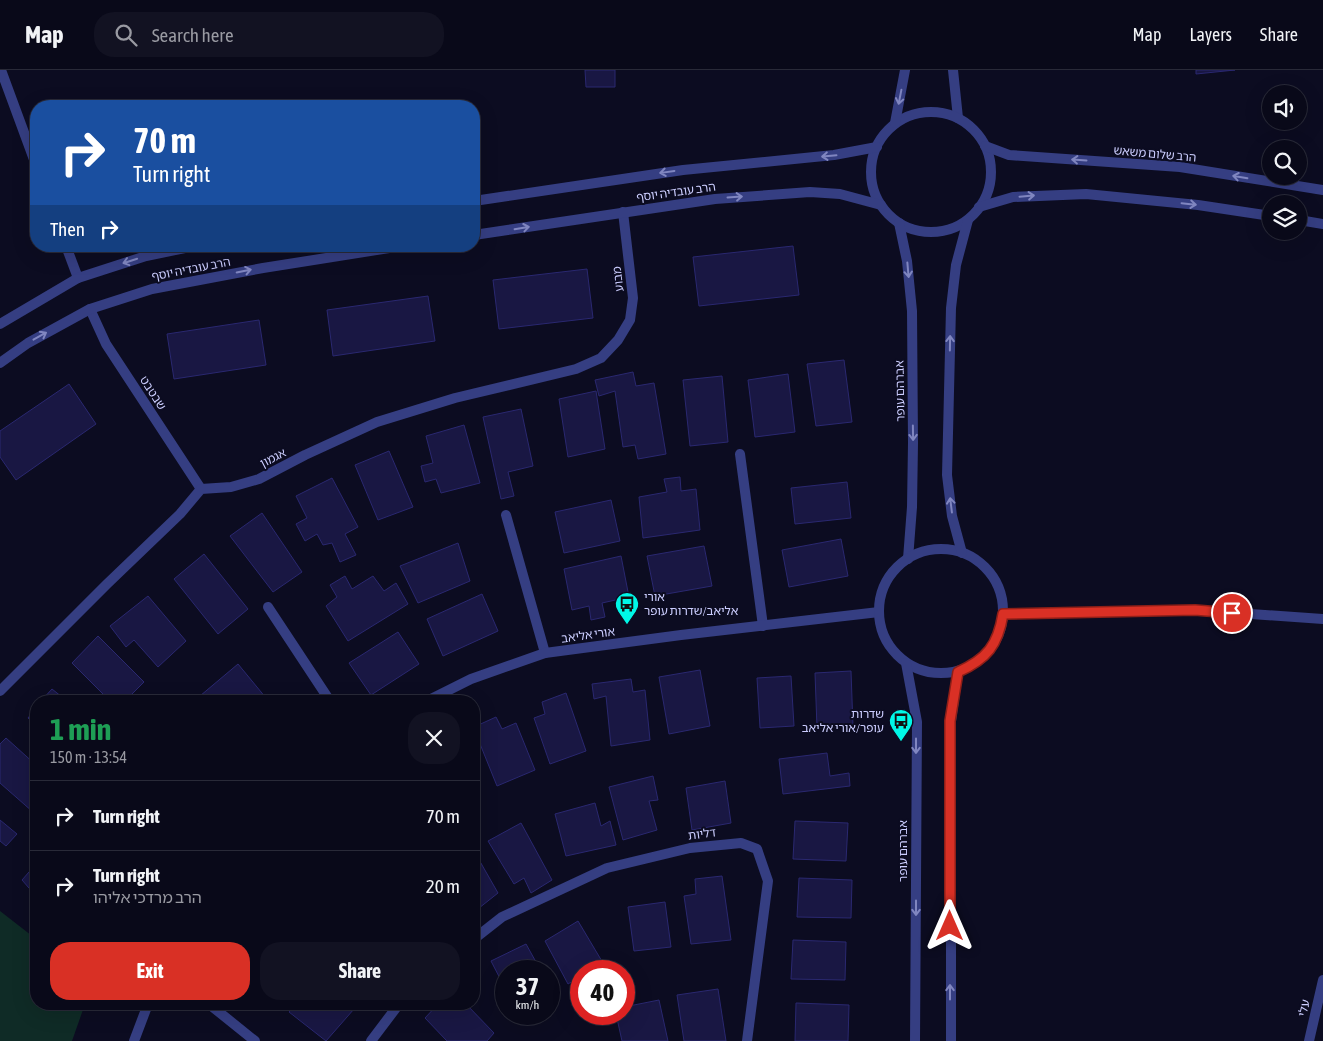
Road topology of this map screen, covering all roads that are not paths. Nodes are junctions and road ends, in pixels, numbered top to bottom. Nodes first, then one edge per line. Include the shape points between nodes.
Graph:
1 (1, 70) edge
2 (905, 70) edge
3 (953, 70) edge
4 (958, 118) junction
5 (895, 124) junction
6 (985, 146) junction
7 (876, 147) junction
8 (30, 150) edge
9 (1323, 190) edge
10 (480, 200) edge
11 (881, 205) junction
12 (980, 207) junction
13 (623, 212) junction
14 (1262, 215) edge
15 (968, 220) junction
16 (1307, 221) edge
17 (899, 223) junction
18 (1323, 224) edge
19 (480, 234) edge
20 (68, 252) edge
21 (166, 252) edge
22 (364, 252) edge
23 (78, 278) junction
24 (90, 309) junction
25 (0, 324) edge
26 (618, 340) joint
27 (0, 363) edge
28 (740, 454) dead end
29 (200, 489) junction
30 (506, 516) dead end
31 (962, 553) junction
32 (908, 559) junction
33 (268, 608) dead end
34 (880, 612) junction
35 (1003, 614) junction
36 (1323, 619) edge
37 (763, 626) junction
38 (545, 653) junction
39 (906, 663) junction
40 (958, 672) junction
41 (0, 691) edge
42 (326, 695) edge
43 (439, 695) edge
44 (480, 934) edge
45 (1323, 980) edge
46 (146, 1010) edge
47 (216, 1010) edge
48 (394, 1010) edge
49 (134, 1041) edge
50 (255, 1041) edge
51 (371, 1041) edge
52 (747, 1041) edge
53 (915, 1041) edge
54 (950, 1041) edge
55 (1309, 1041) edge

1 - 8 street
2 -> 5 street
3 - 4 street
4 - 5 street via 934,111 922,112
4 - 6 street via 979,135
5 - 7 street
9 -> 6 street, הרב שלום משאש via 1180,167 1010,155
6 - 12 street via 991,176
7 -> 10 street, הרב עובדיה יוסף via 834,155 684,170
7 - 11 street via 871,166 873,186
13 -> 11 street, הרב עובדיה יוסף via 715,199 810,192 840,194
11 - 17 street
12 -> 14 street via 1013,197 1086,194
12 - 15 street
19 -> 13 street, הרב עובדיה יוסף
13 - 26 street, מבוע via 633,298 630,320
15 - 17 street via 938,232 924,232
31 -> 15 street via 952,516 947,475 951,308 956,265
16 - 18 street
17 -> 32 street, אברהם עופר via 912,311 912,507
20 - 23 street
21 -> 23 street, הרב עובדיה יוסף
24 -> 22 street, הרב עובדיה יוסף via 152,289
23 - 25 street, הרב עובדיה יוסף
27 -> 24 street, הרב עובדיה יוסף via 28,343
24 - 29 street, שבטבט via 106,344
26 - 29 street, אגמון via 601,358 576,369 455,398 377,422 259,479 231,487
28 - 37 street
29 - 41 street via 180,514
30 - 38 street
31 - 32 street via 934,550
31 - 35 street via 976,560 997,583
32 - 34 street via 887,582
33 - 42 street
34 - 37 street, אורי אליאב
34 - 39 street via 887,641
35 - 36 street via 1195,610
35 - 40 street via 995,644 972,666
37 - 38 street, אורי אליאב
38 - 43 street, אורי אליאב via 471,679
39 - 40 street via 931,673
39 -> 53 street, אברהם עופר via 917,722
54 -> 40 street via 950,721
44 - 52 street, דליות via 502,917 608,868 690,848 741,842 757,849 768,881
45 - 55 street, עלי
46 - 49 street
47 - 50 street
48 - 51 street

